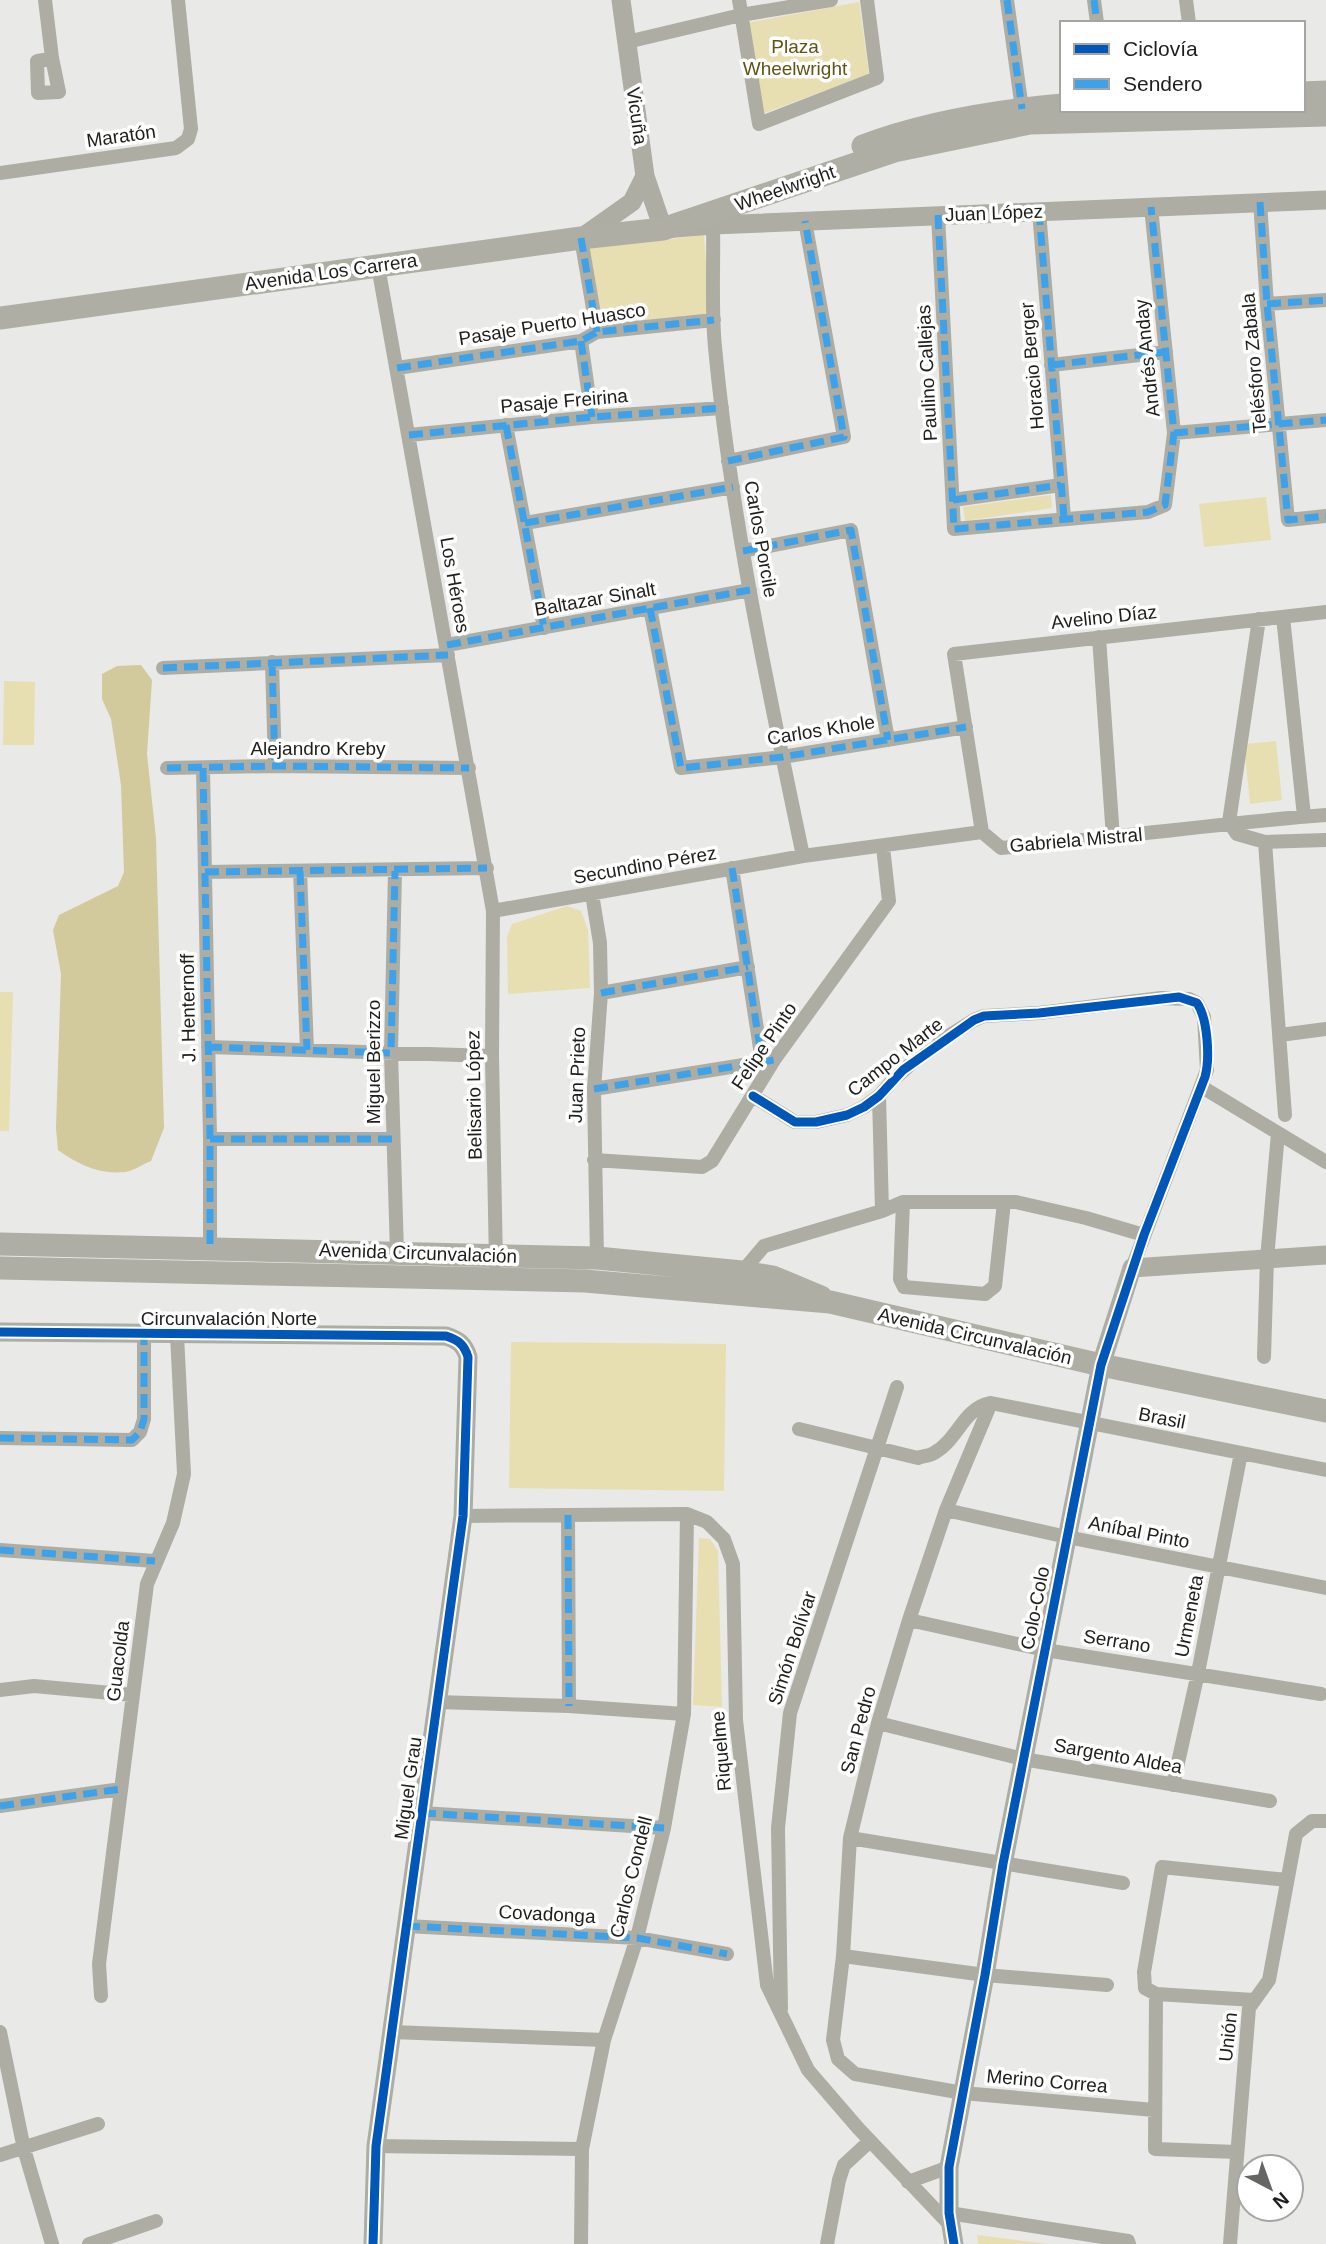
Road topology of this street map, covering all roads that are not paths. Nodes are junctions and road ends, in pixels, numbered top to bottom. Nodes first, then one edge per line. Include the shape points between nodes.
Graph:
1 (45, 0) edge
2 (178, 0) edge
3 (621, 0) edge
4 (739, 0) edge
5 (831, 0) edge
6 (867, 0) edge
7 (1007, 0) edge
8 (1094, 0) edge
9 (1185, 0) edge
10 (741, 15) junction
11 (1097, 21) edge
12 (1189, 21) edge
13 (626, 42) junction
14 (52, 58) dead end
15 (1326, 92) edge
16 (1305, 93) edge
17 (1060, 105) edge
18 (1022, 109) junction
19 (1326, 115) edge
20 (0, 173) edge
21 (645, 176) junction
22 (1326, 200) edge
23 (1260, 202) junction
24 (1151, 207) junction
25 (1039, 211) junction
26 (938, 215) junction
27 (805, 221) junction
28 (713, 225) junction
29 (663, 229) junction
30 (581, 238) junction
31 (378, 265) junction
32 (1326, 300) edge
33 (1267, 304) junction
34 (0, 318) edge
35 (715, 320) junction
36 (597, 332) junction
37 (582, 341) junction
38 (1166, 352) junction
39 (1051, 365) junction
40 (397, 368) junction
41 (722, 408) junction
42 (592, 418) junction
43 (1326, 419) edge
44 (1279, 424) junction
45 (506, 425) junction
46 (1174, 432) junction
47 (409, 435) junction
48 (728, 461) junction
49 (1061, 485) junction
50 (733, 487) junction
51 (953, 500) junction
52 (1326, 516) edge
53 (1064, 518) junction
54 (525, 523) junction
55 (743, 551) junction
56 (750, 590) junction
57 (650, 608) junction
58 (1326, 612) edge
59 (1283, 617) junction
60 (1259, 620) junction
61 (544, 628) junction
62 (1099, 637) junction
63 (447, 650) junction
64 (272, 662) junction
65 (163, 668) dead end
66 (966, 727) junction
67 (888, 740) junction
68 (782, 757) junction
69 (275, 766) junction
70 (167, 768) dead end
71 (203, 768) junction
72 (468, 768) junction
73 (1326, 815) edge
74 (1304, 816) junction
75 (1230, 822) junction
76 (982, 832) junction
77 (1113, 838) junction
78 (1326, 840) edge
79 (1265, 842) junction
80 (883, 847) junction
81 (803, 856) junction
82 (486, 868) junction
83 (732, 869) junction
84 (300, 871) junction
85 (395, 871) junction
86 (205, 872) junction
87 (592, 894) junction
88 (493, 911) junction
89 (748, 967) junction
90 (601, 993) junction
91 (1189, 999) joint
92 (1326, 1029) edge
93 (1280, 1035) junction
94 (208, 1047) junction
95 (307, 1050) junction
96 (391, 1053) junction
97 (492, 1056) junction
98 (768, 1061) junction
99 (1202, 1087) junction
100 (594, 1089) junction
101 (753, 1096) junction
102 (879, 1096) junction
103 (1285, 1115) dead end
104 (1278, 1133) junction
105 (210, 1139) junction
106 (393, 1139) junction
107 (594, 1160) junction
108 (1326, 1162) edge
109 (903, 1202) junction
110 (1004, 1202) junction
111 (882, 1211) junction
112 (1144, 1235) junction
113 (0, 1244) edge
114 (210, 1248) junction
115 (397, 1253) junction
116 (496, 1255) junction
117 (1326, 1255) edge
118 (597, 1258) junction
119 (1267, 1259) junction
120 (0, 1268) edge
121 (1132, 1268) junction
122 (742, 1272) junction
123 (497, 1279) junction
124 (830, 1302) junction
125 (0, 1332) edge
126 (144, 1335) junction
127 (177, 1335) junction
128 (457, 1340) joint
129 (1264, 1357) dead end
130 (1101, 1365) junction
131 (897, 1387) dead end
132 (991, 1403) junction
133 (1326, 1411) edge
134 (1089, 1424) junction
135 (799, 1429) dead end
136 (0, 1438) edge
137 (878, 1447) junction
138 (1241, 1453) junction
139 (1326, 1470) edge
140 (946, 1510) junction
141 (687, 1514) junction
142 (568, 1515) junction
143 (463, 1516) junction
144 (1067, 1537) junction
145 (0, 1550) edge
146 (155, 1561) junction
147 (1219, 1567) junction
148 (1326, 1588) edge
149 (909, 1620) junction
150 (1045, 1650) junction
151 (1198, 1672) junction
152 (0, 1690) edge
153 (1321, 1694) dead end
154 (133, 1695) junction
155 (437, 1702) junction
156 (569, 1706) junction
157 (684, 1714) junction
158 (878, 1723) junction
159 (1023, 1759) junction
160 (1173, 1785) junction
161 (121, 1789) junction
162 (1270, 1801) dead end
163 (0, 1806) edge
164 (422, 1813) junction
165 (1326, 1821) edge
166 (664, 1828) junction
167 (850, 1838) junction
168 (1003, 1864) junction
169 (1287, 1880) junction
170 (1123, 1883) dead end
171 (407, 1926) junction
172 (637, 1938) junction
173 (727, 1954) dead end
174 (843, 1956) junction
175 (985, 1975) junction
176 (1107, 1985) dead end
177 (1150, 1991) junction
178 (100, 1996) dead end
179 (1254, 2000) junction
180 (782, 2015) junction
181 (0, 2032) edge
182 (392, 2032) junction
183 (604, 2040) junction
184 (855, 2074) joint
185 (963, 2093) junction
186 (1154, 2110) junction
187 (98, 2124) dead end
188 (870, 2141) junction
189 (376, 2147) junction
190 (24, 2149) junction
191 (582, 2149) junction
192 (1237, 2152) junction
193 (0, 2155) edge
194 (949, 2167) junction
195 (908, 2182) junction
196 (156, 2221) dead end
197 (951, 2228) edge
198 (52, 2244) edge
199 (89, 2244) edge
200 (373, 2244) edge
201 (581, 2244) edge
202 (827, 2244) edge
203 (1129, 2244) edge
204 (1230, 2244) edge

1 - 14 street
2 - 20 street, Maratón via 191,129 185,142 176,148
3 - 13 street, Vicuña
4 - 10 street
5 - 10 street
6 - 10 street via 877,78 758,124
7 - 18 street
8 - 11 street
9 - 12 street
10 - 13 street
13 - 21 street, Vicuña
15 - 16 main road
17 - 18 main road, Wheelwright
18 - 29 main road, Wheelwright via 893,135 780,177
19 - 29 main road, Wheelwright via 1030,123 894,151
21 - 29 street, Vicuña
21 - 30 street via 632,202
22 - 23 street, Juan López
23 - 24 street, Juan López
23 - 33 street, Telésforo Zabala
24 - 25 street, Juan López
24 - 38 street, Andrés Anday
25 - 26 street, Juan López
25 - 39 street, Horacio Berger
26 - 27 street, Juan López
26 - 51 street, Paulino Callejas
27 - 28 street, Juan López
27 - 48 street via 844,437
28 - 29 street, Juan López
28 - 35 street, Carlos Porcile
29 - 30 main road, Avenida Los Carrera
30 - 31 main road, Avenida Los Carrera
30 - 36 street
31 - 34 main road, Avenida Los Carrera
31 - 40 street, Los Héroes
32 - 33 street
33 - 44 street, Telésforo Zabala
35 - 36 street, Pasaje Puerto Huasco
35 - 41 street, Carlos Porcile
36 - 37 street, Pasaje Puerto Huasco
37 - 40 street, Pasaje Puerto Huasco
37 - 42 street
38 - 39 street
38 - 46 street, Andrés Anday
39 - 49 street, Horacio Berger
40 - 47 street, Los Héroes
41 - 42 street, Pasaje Freirina
41 - 48 street, Carlos Porcile
42 - 45 street, Pasaje Freirina
43 - 44 street
44 - 46 street
44 - 52 street, Telésforo Zabala via 1289,520
45 - 47 street, Pasaje Freirina
45 - 54 street
46 - 53 street, Andrés Anday via 1165,505 1148,512
47 - 63 street, Los Héroes
48 - 50 street, Carlos Porcile
49 - 51 street
49 - 53 street, Horacio Berger
50 - 54 street
50 - 55 street, Carlos Porcile
51 - 53 street, Paulino Callejas via 954,529
54 - 61 street
55 - 56 street, Carlos Porcile
55 - 67 street via 850,530
56 - 57 street, Baltazar Sinalt
56 - 68 street, Carlos Porcile
57 - 61 street, Baltazar Sinalt
57 - 68 street, Carlos Khole via 681,768
58 - 59 street, Avelino Díaz
59 - 60 street, Avelino Díaz
59 - 74 street
60 - 62 street, Avelino Díaz
60 - 75 street
61 - 63 street, Baltazar Sinalt
62 - 66 street, Avelino Díaz via 954,654
62 - 77 street
63 - 64 street, Baltazar Sinalt
63 - 72 street, Los Héroes
64 - 65 street, Baltazar Sinalt
64 - 69 street
66 - 67 street, Carlos Khole
66 - 76 street
67 - 68 street, Carlos Khole
68 - 81 street, Carlos Porcile
69 - 71 street, Alejandro Kreby
69 - 72 street, Alejandro Kreby
70 - 71 street, Alejandro Kreby
71 - 86 street, J. Henternoff
72 - 82 street, Los Héroes
73 - 74 street, Gabriela Mistral
74 - 75 street, Gabriela Mistral
75 - 77 street, Gabriela Mistral
75 - 79 street via 1237,834
76 - 77 street, Gabriela Mistral via 1001,848
76 - 80 street, Gabriela Mistral
78 - 79 street
79 - 93 street
80 - 81 street, Gabriela Mistral
80 - 98 street, Felipe Pinto via 889,901
81 - 83 street, Secundino Pérez
82 - 85 street
82 - 88 street, Los Héroes
83 - 87 street, Secundino Pérez
83 - 89 street
84 - 85 street
84 - 86 street
84 - 95 street
85 - 96 street, Miguel Berizzo
86 - 94 street, J. Henternoff
87 - 88 street, Secundino Pérez
87 - 90 street, Juan Prieto via 600,943
88 - 97 street, Belisario López
89 - 90 street
89 - 98 street
90 - 100 street, Juan Prieto
91 - 99 street, Colo-Colo via 1197,1003 1204,1017 1207,1070
91 - 102 street, Campo Marte via 984,1016 914,1061
92 - 93 street
93 - 103 street
94 - 95 street
94 - 105 street, J. Henternoff
95 - 96 street
96 - 97 street
96 - 106 street, Miguel Berizzo
97 - 116 street, Belisario López
98 - 100 street
98 - 101 street, Felipe Pinto
99 - 104 street
99 - 112 street, Colo-Colo
100 - 107 street, Juan Prieto
101 - 102 street, Campo Marte via 805,1124 847,1115
101 - 107 street, Felipe Pinto via 708,1165
102 - 111 street
104 - 108 street
104 - 119 street
105 - 106 street
105 - 114 street, J. Henternoff
106 - 115 street, Miguel Berizzo
107 - 118 street, Juan Prieto
109 - 110 street
109 - 110 street via 900,1279 904,1287 985,1294 995,1286
109 - 111 street
110 - 112 street
111 - 122 street via 765,1246
112 - 121 street, Colo-Colo
113 - 114 main road, Avenida Circunvalación
114 - 115 main road, Avenida Circunvalación
115 - 116 main road, Avenida Circunvalación
116 - 118 main road, Avenida Circunvalación
116 - 123 street, Belisario López
117 - 119 street
118 - 122 main road, Avenida Circunvalación
119 - 121 street
119 - 129 street
120 - 123 main road, Avenida Circunvalación
121 - 130 street, Colo-Colo
122 - 124 main road, Avenida Circunvalación via 788,1282
123 - 124 main road, Avenida Circunvalación via 623,1283
124 - 130 main road, Avenida Circunvalación
125 - 126 street, Circunvalación Norte
126 - 127 street, Circunvalación Norte
126 - 136 street via 144,1419 132,1440
127 - 128 street, Circunvalación Norte via 446,1336
127 - 146 street, Guacolda via 184,1474 173,1523
128 - 143 street, Miguel Grau via 468,1357
130 - 133 main road, Avenida Circunvalación
130 - 134 street, Colo-Colo
131 - 137 street, Simón Bolívar
132 - 134 street, Brasil
132 - 137 street via 969,1414 933,1454 918,1458
132 - 140 street, San Pedro
134 - 138 street, Brasil
134 - 144 street, Colo-Colo
135 - 137 street
137 - 180 street, Simón Bolívar via 790,1713 778,1828
138 - 139 street, Brasil
138 - 147 street, Urmeneta
140 - 144 street, Aníbal Pinto
140 - 149 street, San Pedro
141 - 142 street
141 - 157 street, Carlos Condell
141 - 180 street, Riquelme via 707,1522 724,1539 733,1564 736,1720 767,1985
142 - 143 street
142 - 156 street
143 - 155 street, Miguel Grau
144 - 147 street, Aníbal Pinto
144 - 150 street, Colo-Colo
145 - 146 street
146 - 154 street, Guacolda via 147,1584
147 - 148 street, Aníbal Pinto
147 - 151 street, Urmeneta
149 - 150 street, Serrano
149 - 158 street, San Pedro
150 - 151 street, Serrano
150 - 159 street, Colo-Colo
151 - 153 street, Serrano
151 - 160 street, Urmeneta
152 - 154 street via 34,1686
154 - 161 street, Guacolda
155 - 156 street
155 - 164 street, Miguel Grau
156 - 157 street
157 - 166 street, Carlos Condell
158 - 159 street, Sargento Aldea
158 - 167 street, San Pedro
159 - 160 street, Sargento Aldea
159 - 168 street, Colo-Colo
160 - 162 street, Sargento Aldea
161 - 163 street
161 - 178 street, Guacolda via 99,1964
164 - 166 street
164 - 171 street, Miguel Grau
165 - 169 street, Unión via 1312,1821 1296,1834
166 - 172 street, Carlos Condell
167 - 168 street
167 - 174 street, San Pedro
168 - 170 street
168 - 175 street, Colo-Colo
169 - 177 street via 1162,1867 1144,1972
169 - 179 street, Unión via 1269,1980
171 - 172 street, Covadonga
171 - 182 street, Miguel Grau
172 - 173 street, Covadonga
172 - 183 street, Carlos Condell
174 - 175 street
174 - 184 street, San Pedro via 833,2040 838,2059
175 - 176 street
175 - 185 street, Colo-Colo
177 - 179 street
177 - 186 street
179 - 192 street, Unión via 1249,2008
180 - 188 street, Riquelme via 808,2070
181 - 190 street
182 - 183 street
182 - 189 street, Miguel Grau
183 - 191 street, Carlos Condell
184 - 185 street, Merino Correa
185 - 186 street, Merino Correa
185 - 194 street, Colo-Colo
186 - 192 street via 1156,2149
187 - 190 street
188 - 195 street, Riquelme
188 - 202 street via 844,2165
189 - 191 street
189 - 200 street, Miguel Grau
190 - 193 street
190 - 198 street
191 - 201 street, Carlos Condell
192 - 204 street, Unión
194 - 195 street
194 - 197 street, Colo-Colo
195 - 197 street, Riquelme
196 - 199 street
197 - 203 street

